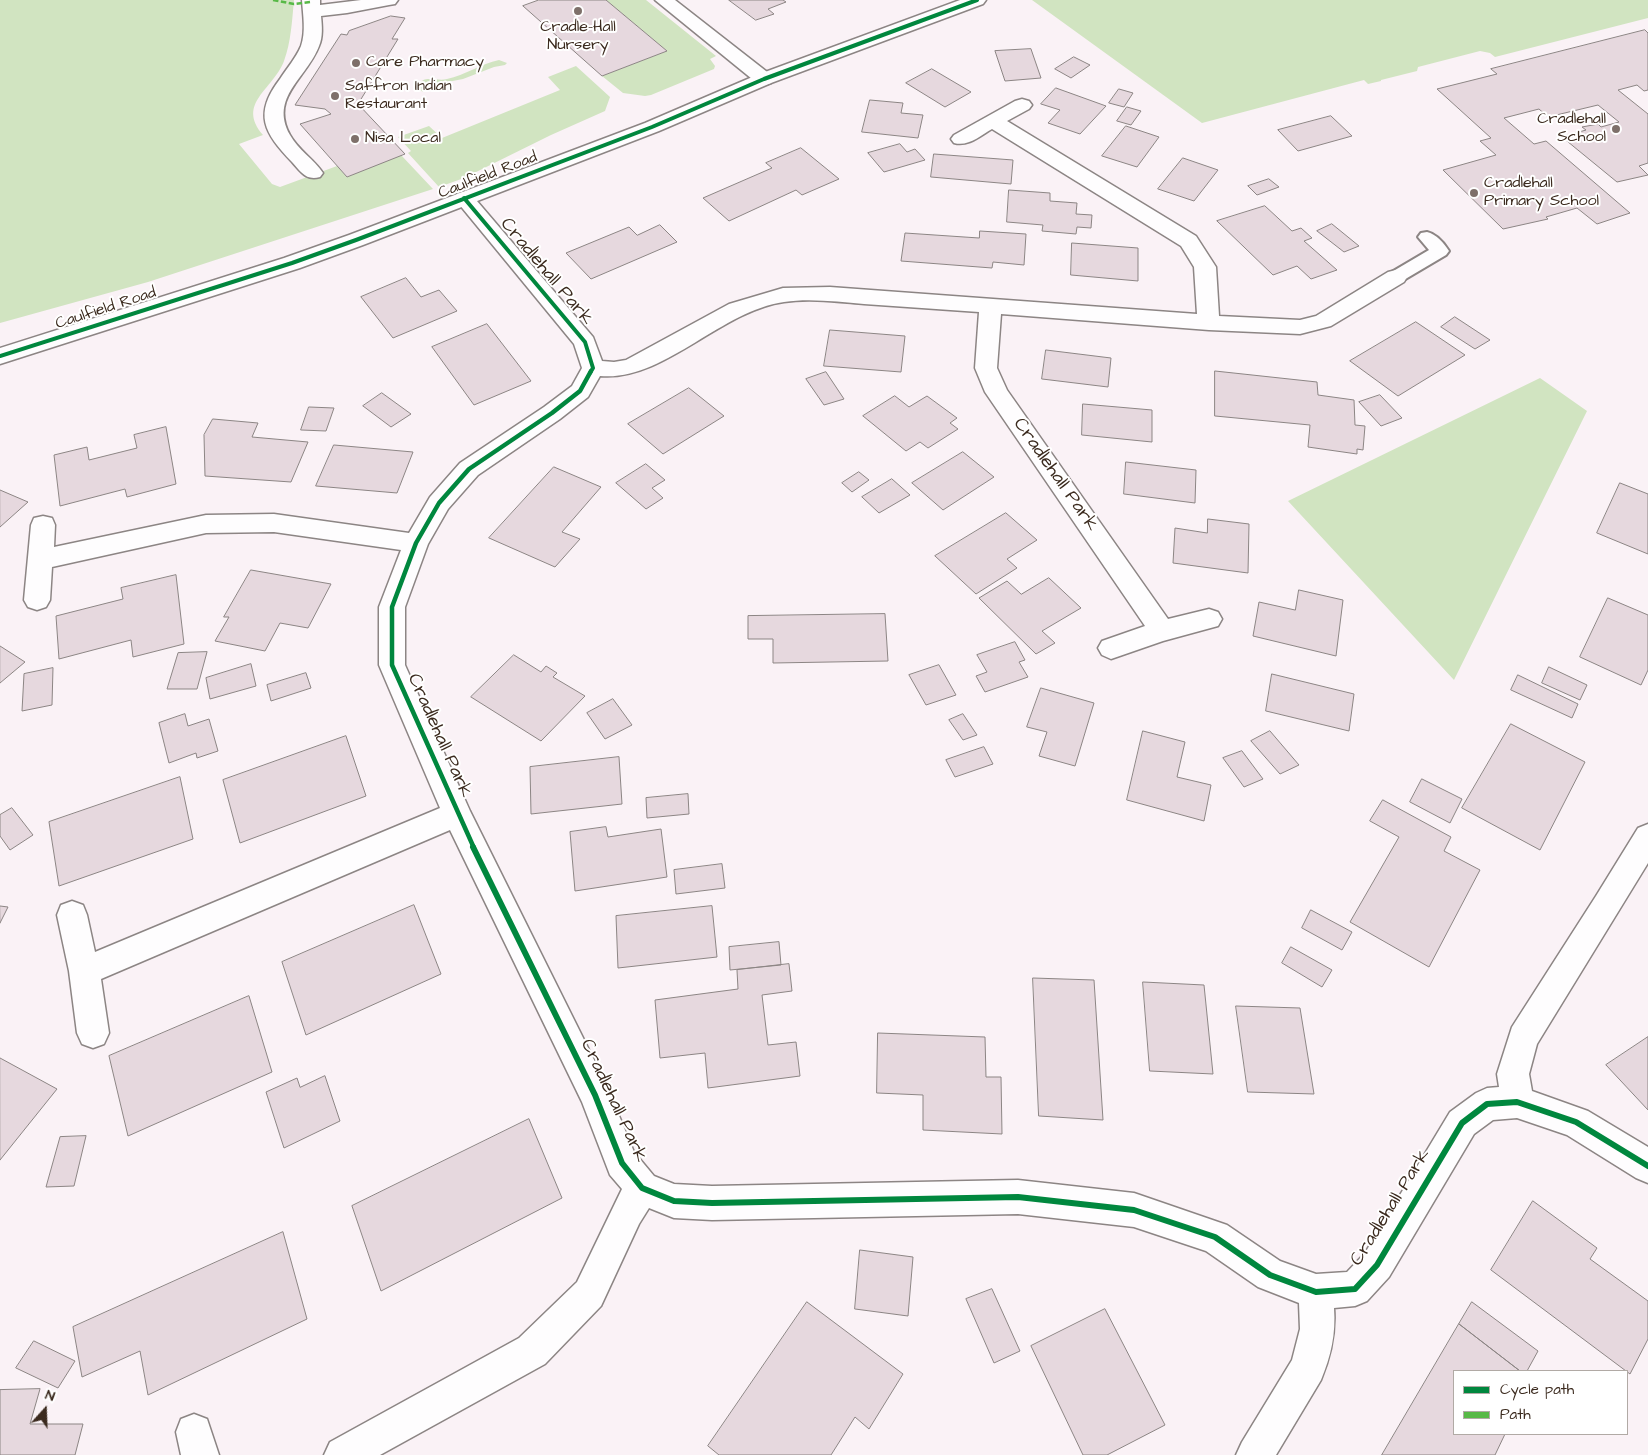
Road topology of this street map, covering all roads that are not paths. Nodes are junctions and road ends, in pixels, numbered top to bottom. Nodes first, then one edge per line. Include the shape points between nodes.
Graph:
1 (389, 0) edge
2 (664, 0) edge
3 (977, 0) edge
4 (311, 6) edge
5 (764, 79) junction
6 (1022, 105) dead end
7 (994, 122) junction
8 (961, 139) dead end
9 (313, 173) dead end
10 (464, 198) junction
11 (1427, 236) dead end
12 (1396, 277) joint
13 (990, 307) junction
14 (1209, 322) junction
15 (0, 356) edge
16 (592, 368) junction
17 (42, 525) dead end
18 (416, 543) junction
19 (40, 560) junction
20 (36, 600) dead end
21 (1209, 619) dead end
22 (1162, 631) junction
23 (1110, 648) dead end
24 (457, 814) junction
25 (1648, 837) edge
26 (72, 915) dead end
27 (84, 972) junction
28 (93, 1032) dead end
29 (1517, 1102) junction
30 (1648, 1166) edge
31 (642, 1188) junction
32 (1316, 1292) junction
33 (343, 1455) edge
34 (1255, 1455) edge

1 - 4 street via 347,8
2 - 5 street
3 - 5 street, Caulfield Road
4 - 9 street via 313,33 310,48 276,98 272,116 280,136
5 - 10 street, Caulfield Road
6 - 7 street
7 - 8 street
7 - 14 street via 1189,241 1205,267
10 - 15 street, Caulfield Road via 292,263
10 - 16 street, Cradlehall Park via 585,342
11 - 12 lane via 1440,251
12 - 14 street via 1323,321 1300,327
13 - 14 street
13 - 16 street via 830,294 783,294 737,309 632,367 614,370
13 - 22 street, Cradlehall Park via 986,368 998,392
16 - 18 street, Cradlehall Park via 580,391 469,469 439,503
17 - 19 street
18 - 19 street via 274,523 206,524
18 - 24 street, Cradlehall Park via 392,607 392,665
19 - 20 street
21 - 22 street
22 - 23 street
24 - 27 street, Cradlehall Park
24 - 31 street, Cradlehall Park via 595,1095 622,1164
25 - 29 street via 1523,1038 1513,1074
26 - 27 street
27 - 28 street
29 - 30 street, Cradlehall Park via 1576,1122
29 - 32 street, Cradlehall Park via 1487,1104 1462,1123 1377,1265 1355,1289
31 - 32 street, Cradlehall Park via 674,1201 712,1203 1018,1197 1134,1210 1215,1237 1270,1275
31 - 33 street, Cradlehall Park via 627,1212 589,1294 532,1351
32 - 34 street via 1318,1329 1308,1367

